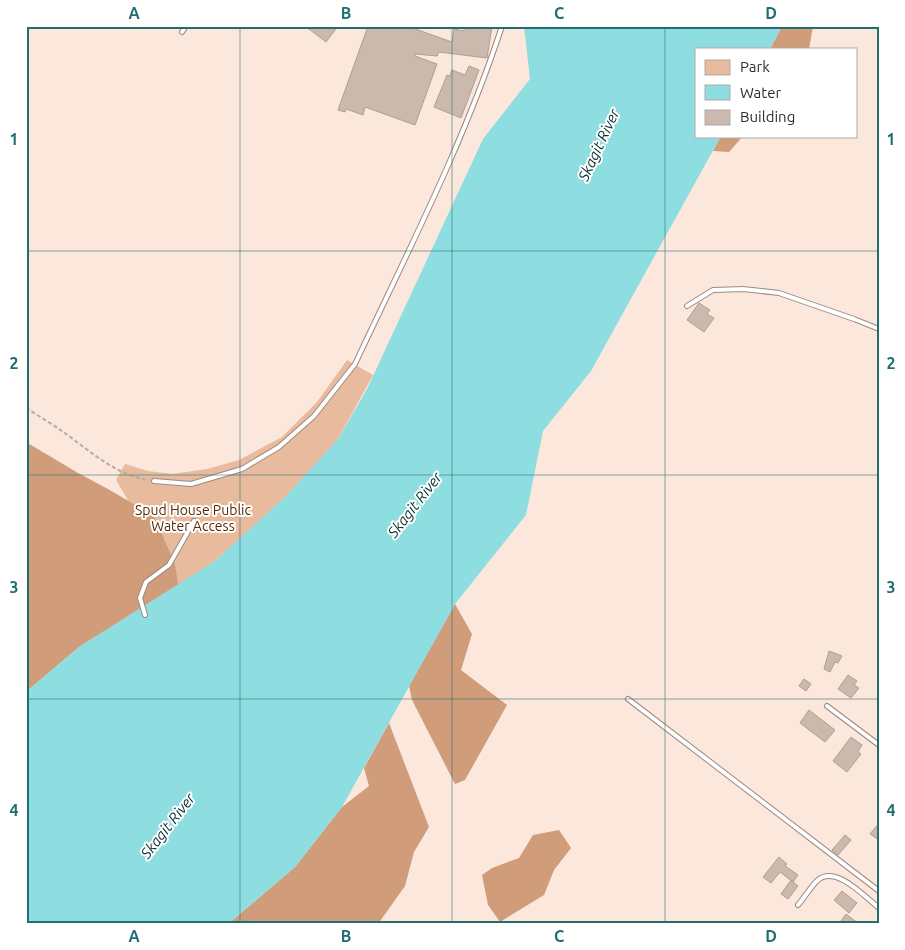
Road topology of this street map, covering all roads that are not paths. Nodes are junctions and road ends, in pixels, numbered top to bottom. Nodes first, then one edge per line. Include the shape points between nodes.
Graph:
1 (186, 26) edge
2 (502, 26) edge
3 (182, 32) dead end
4 (687, 306) dead end
5 (879, 329) edge
6 (154, 481) road end
7 (194, 522) dead end
8 (145, 615) dead end
9 (628, 699) dead end
10 (827, 706) dead end
11 (879, 746) edge
12 (879, 891) edge
13 (798, 905) dead end
14 (879, 908) edge

1 - 3 lane
2 - 6 lane via 461,138 355,364 344,380 314,416 279,447 242,469 191,484
4 - 5 lane via 713,290 779,293
7 - 8 lane via 169,565 146,582 140,598
9 - 12 lane
10 - 11 lane
13 - 14 lane via 819,879 826,876 840,877

